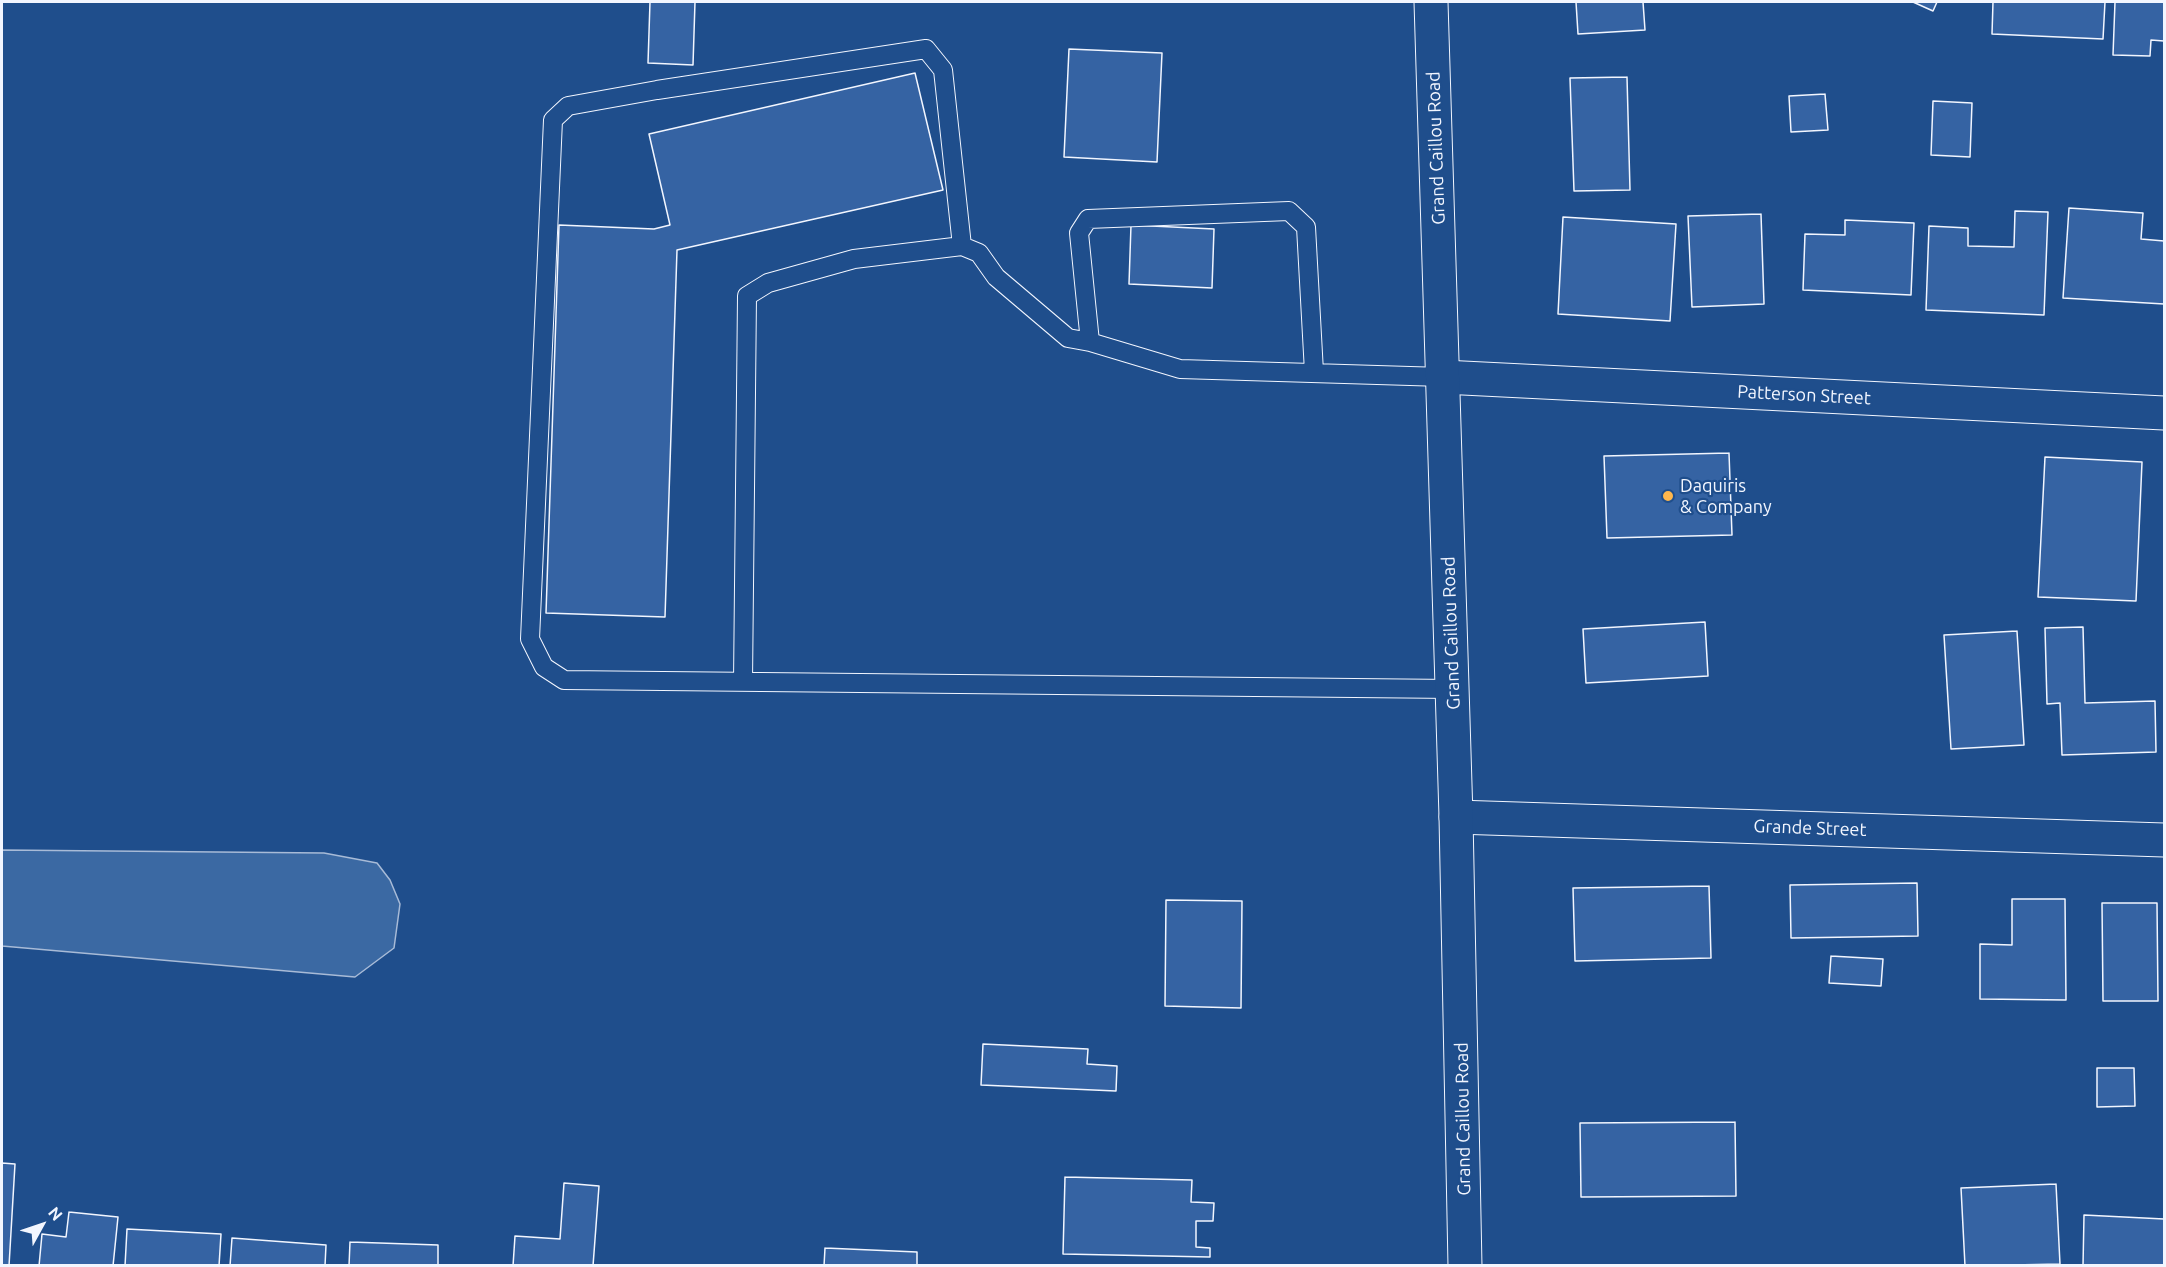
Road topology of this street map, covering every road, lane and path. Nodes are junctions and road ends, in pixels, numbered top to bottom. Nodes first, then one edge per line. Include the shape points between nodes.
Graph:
1 (1431, 2) edge
2 (962, 246) junction
3 (1090, 342) junction
4 (1314, 372) junction
5 (1443, 377) junction
6 (2164, 413) edge
7 (743, 682) junction
8 (1452, 689) junction
9 (1456, 817) junction
10 (2164, 840) edge
11 (1466, 1266) edge

1 - 5 street, Grand Caillou Road
2 - 3 lane via 979,253 996,277 1068,338
2 - 7 lane via 854,259 768,283 747,296
2 - 7 lane via 943,69 926,50 568,106 552,120 530,639 544,667 564,680
3 - 4 lane via 1180,369
3 - 4 lane via 1079,233 1088,219 1289,211 1306,227
4 - 5 lane
5 - 6 street, Patterson Street
5 - 8 street, Grand Caillou Road
7 - 8 lane
8 - 9 street, Grand Caillou Road
9 - 10 street, Grande Street
9 - 11 street, Grand Caillou Road

